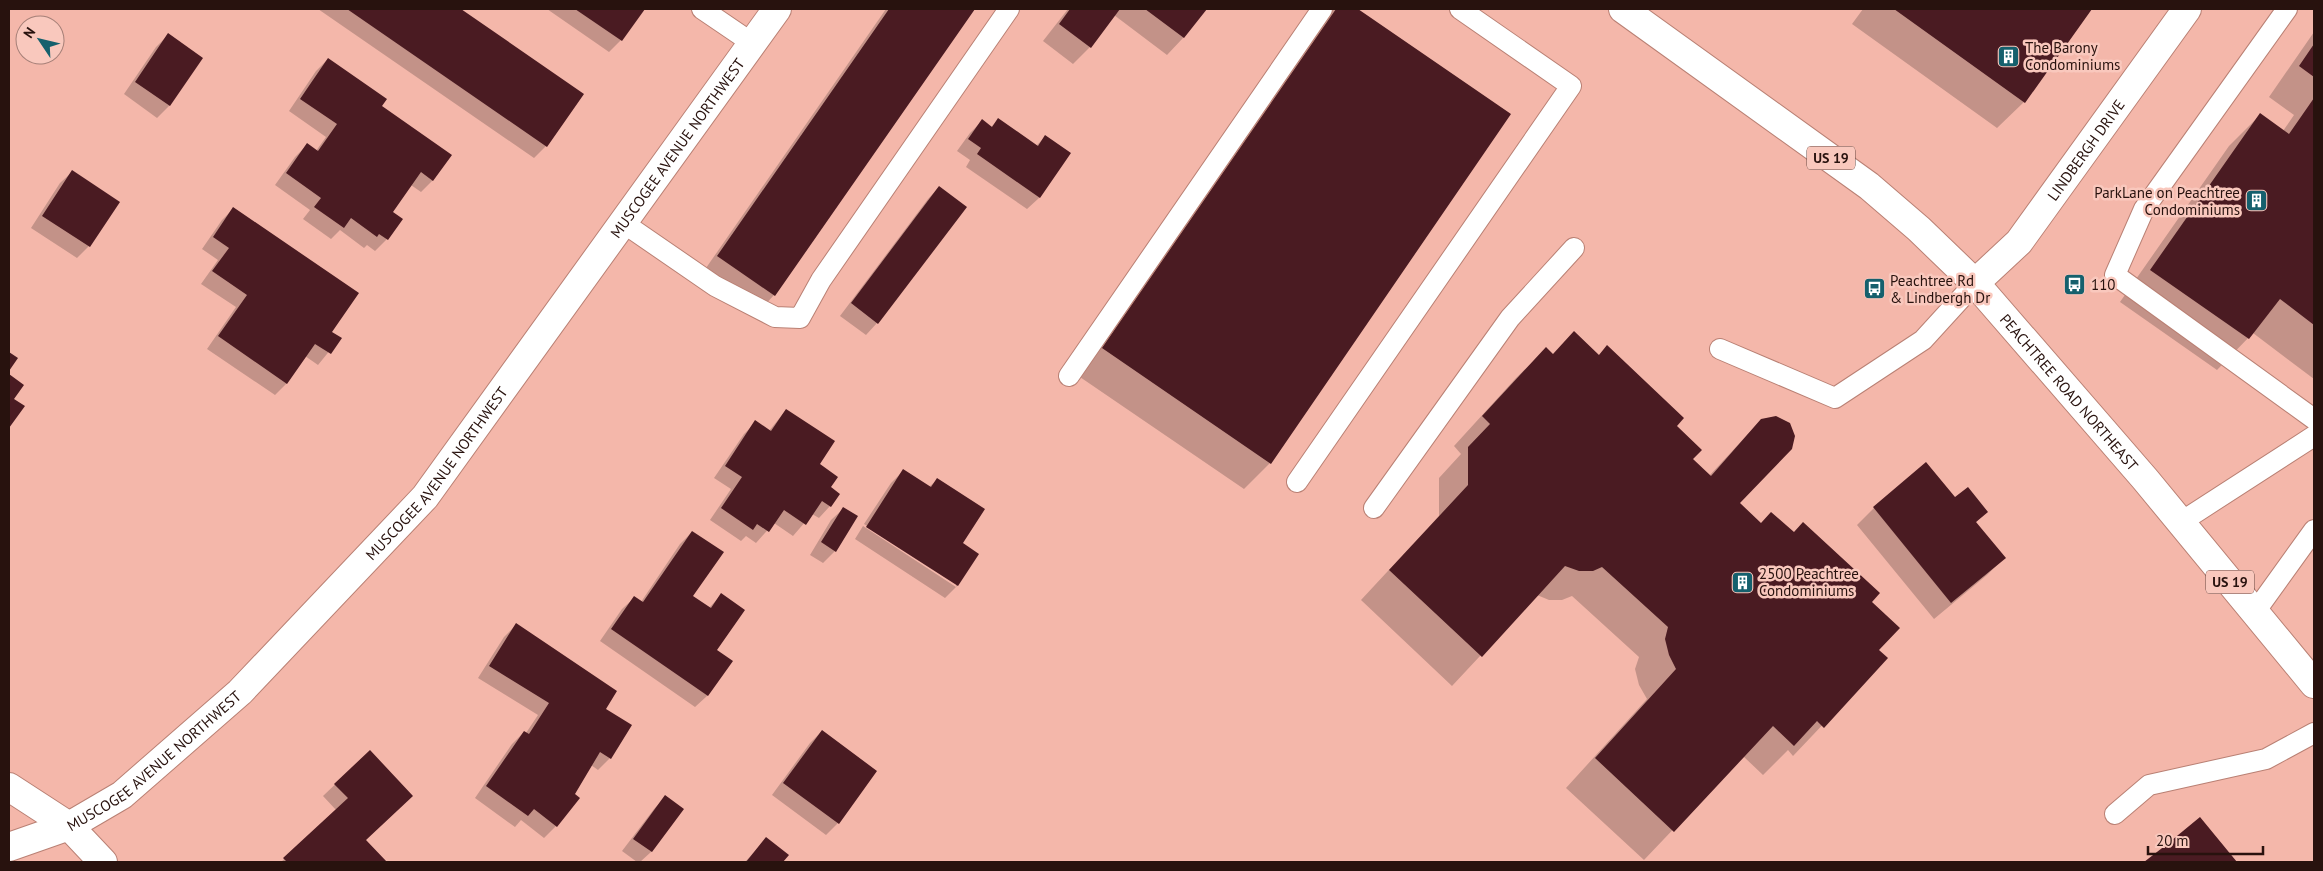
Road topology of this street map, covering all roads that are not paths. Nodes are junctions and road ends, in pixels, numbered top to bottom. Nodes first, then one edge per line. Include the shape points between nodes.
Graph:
1 (702, 9) edge
2 (777, 9) edge
3 (1009, 9) edge
4 (1322, 9) edge
5 (1460, 9) edge
6 (1623, 9) edge
7 (2186, 9) edge
8 (2287, 9) edge
9 (752, 43) junction
10 (622, 222) junction
11 (1574, 248) dead end
12 (1975, 282) junction
13 (1720, 349) dead end
14 (1068, 376) dead end
15 (2314, 419) edge
16 (2314, 436) edge
17 (1297, 482) dead end
18 (1374, 508) dead end
19 (2181, 522) junction
20 (2314, 530) edge
21 (2255, 612) junction
22 (2314, 684) edge
23 (2314, 733) edge
24 (9, 786) edge
25 (2115, 814) dead end
26 (69, 826) junction
27 (9, 847) edge
28 (103, 862) edge

1 - 9 lane
2 - 9 main road, MUSCOGEE AVENUE NORTHWEST
3 - 10 lane via 821,280 800,318 775,317 715,286
4 - 14 lane
5 - 17 lane via 1571,86
6 - 12 main road, PEACHTREE ROAD NORTHEAST / US 19 via 1868,186
7 - 12 main road, LINDBERGH DRIVE via 2019,242
8 - 15 lane via 2144,209 2115,275
9 - 10 main road, MUSCOGEE AVENUE NORTHWEST
10 - 26 main road, MUSCOGEE AVENUE NORTHWEST via 425,497 240,692 122,795
11 - 18 lane via 1510,318
12 - 13 lane via 1923,340 1834,398
12 - 19 main road, PEACHTREE ROAD NORTHEAST / US 19
16 - 19 lane
19 - 21 main road, PEACHTREE ROAD NORTHEAST / US 19
20 - 21 lane
21 - 22 main road, PEACHTREE ROAD NORTHEAST / US 19
23 - 25 lane via 2266,759 2149,785
24 - 26 main road
26 - 27 main road, MUSCOGEE AVENUE NORTHWEST
26 - 28 main road

